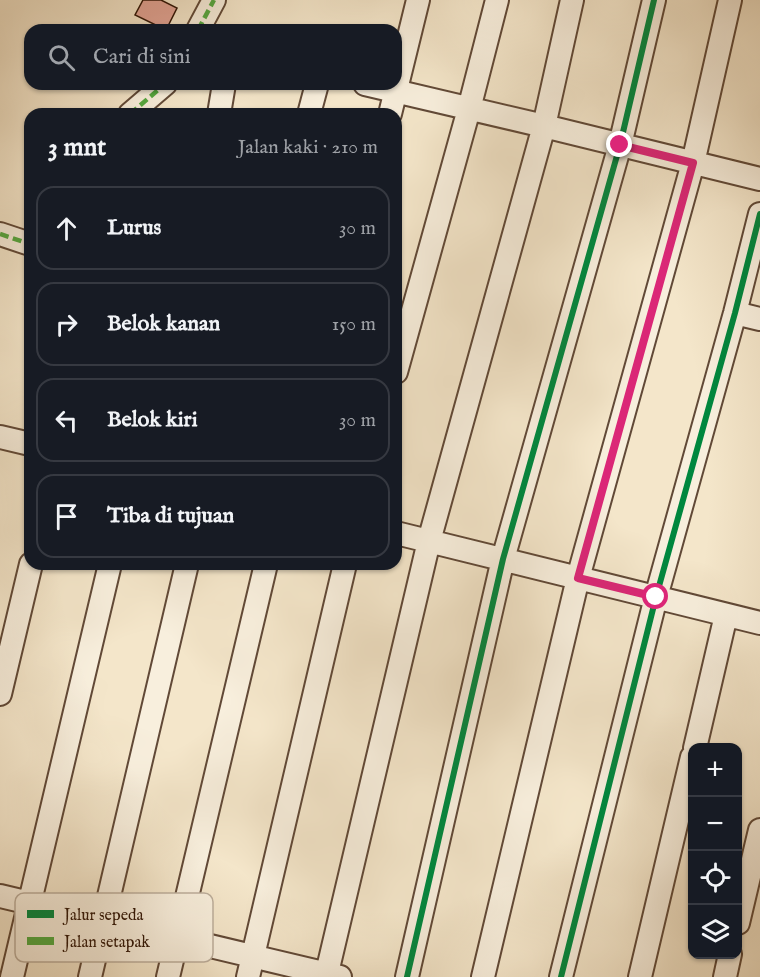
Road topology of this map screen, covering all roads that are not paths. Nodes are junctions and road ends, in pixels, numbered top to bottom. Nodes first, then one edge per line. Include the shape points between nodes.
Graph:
1 (214, 0) edge
2 (418, 0) edge
3 (497, 0) edge
4 (572, 0) edge
5 (654, 0) edge
6 (730, 0) edge
7 (201, 24) edge
8 (402, 70) edge
9 (158, 90) edge
10 (223, 90) edge
11 (315, 90) edge
12 (389, 90) edge
13 (397, 92) junction
14 (137, 108) edge
15 (220, 108) edge
16 (311, 108) edge
17 (392, 108) edge
18 (469, 109) junction
19 (544, 126) junction
20 (620, 145) junction
21 (693, 163) junction
22 (760, 179) edge
23 (760, 214) edge
24 (0, 234) edge
25 (24, 242) edge
26 (735, 313) junction
27 (760, 319) edge
28 (402, 350) edge
29 (0, 437) edge
30 (24, 443) edge
31 (402, 534) edge
32 (429, 541) junction
33 (503, 559) junction
34 (31, 570) edge
35 (109, 570) edge
36 (186, 570) edge
37 (265, 570) edge
38 (344, 570) edge
39 (578, 578) junction
40 (656, 597) junction
41 (726, 615) junction
42 (760, 623) edge
43 (0, 694) edge
44 (696, 743) edge
45 (688, 778) edge
46 (760, 830) edge
47 (32, 893) edge
48 (110, 893) edge
49 (188, 893) edge
50 (0, 896) edge
51 (15, 900) edge
52 (742, 906) edge
53 (213, 952) edge
54 (729, 959) edge
55 (16, 962) edge
56 (94, 962) edge
57 (171, 962) edge
58 (250, 967) edge
59 (331, 976) edge
60 (12, 977) edge
61 (90, 977) edge
62 (168, 977) edge
63 (407, 977) edge
64 (483, 977) edge
65 (561, 977) edge
66 (640, 977) edge
67 (724, 977) edge

1 - 7 street
2 - 8 street
3 - 18 street
4 - 19 street
5 - 20 street
6 - 21 street
9 - 14 street
10 - 15 street
11 - 16 street
12 - 13 street
13 - 17 street
13 - 18 street
18 - 19 street
18 - 28 street
19 - 20 street
19 - 32 street
20 - 21 street
20 - 33 street
21 - 22 street
21 - 39 street
23 - 26 street
24 - 25 street
26 - 27 street
26 - 40 street
29 - 30 street
31 - 32 street
32 - 33 street
32 - 59 street
33 - 39 street
33 - 63 street
34 - 43 street
35 - 47 street
36 - 48 street
37 - 49 street
38 - 58 street
39 - 40 street
39 - 64 street
40 - 41 street
40 - 65 street
41 - 42 street
41 - 44 street
45 - 66 street
46 - 52 street
50 - 51 street
53 - 58 street
54 - 67 street
55 - 60 street
56 - 61 street
57 - 62 street
58 - 59 street

